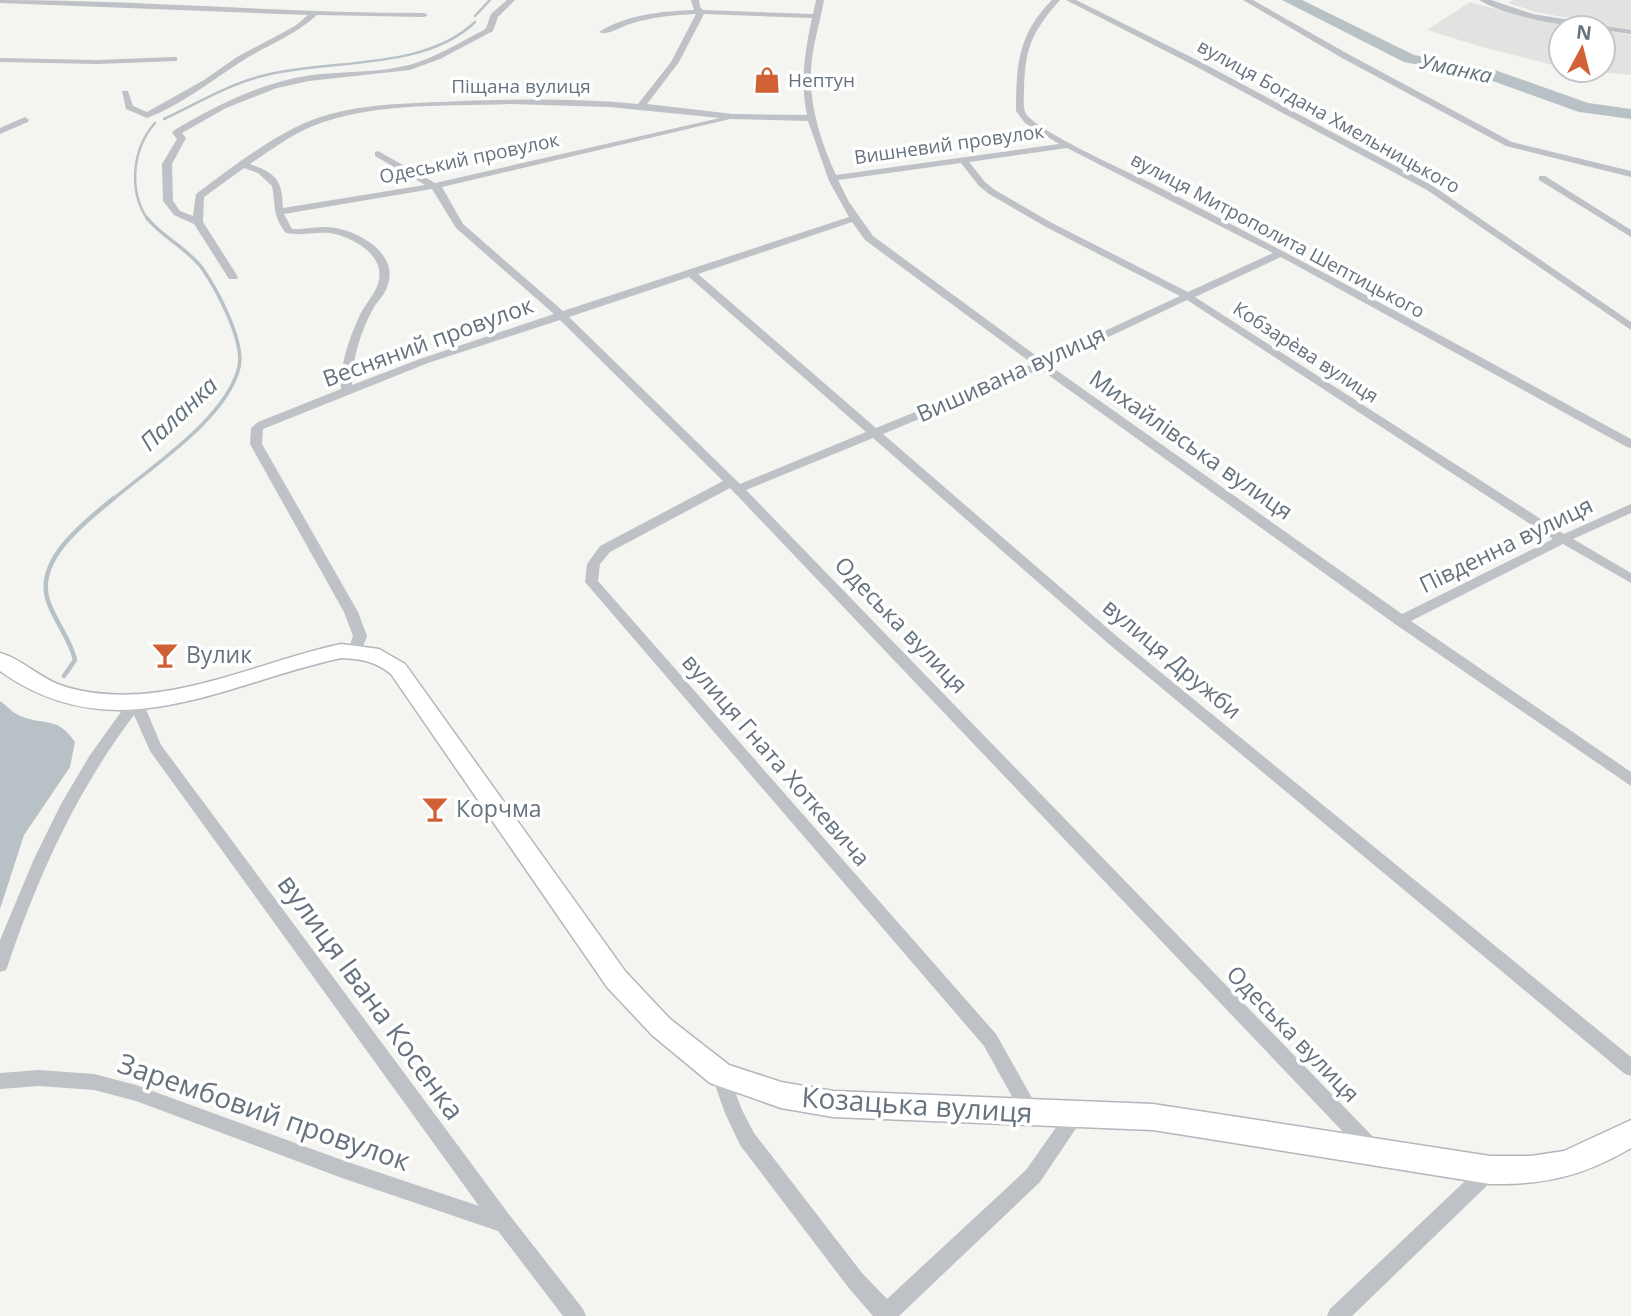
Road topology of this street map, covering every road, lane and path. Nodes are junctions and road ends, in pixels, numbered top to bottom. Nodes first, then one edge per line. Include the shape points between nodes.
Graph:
1 (511, 0) edge
2 (695, 0) edge
3 (820, 0) edge
4 (1056, 0) edge
5 (1070, 0) edge
6 (1247, 0) edge
7 (1483, 0) edge
8 (0, 1) edge
9 (701, 12) junction
10 (314, 14) junction
11 (424, 15) dead end
12 (817, 16) junction
13 (1547, 19) edge
14 (603, 32) dead end
15 (0, 60) edge
16 (174, 60) dead end
17 (125, 93) dead end
18 (641, 106) junction
19 (733, 117) junction
20 (810, 118) junction
21 (25, 120) dead end
22 (0, 131) edge
23 (1068, 145) junction
24 (378, 154) dead end
25 (963, 160) junction
26 (243, 163) junction
27 (1631, 174) edge
28 (834, 178) junction
29 (1542, 178) dead end
30 (434, 186) junction
31 (279, 212) junction
32 (853, 219) junction
33 (198, 222) junction
34 (1613, 223) junction
35 (1631, 225) edge
36 (1631, 234) edge
37 (1281, 253) junction
38 (692, 274) junction
39 (233, 277) dead end
40 (1186, 295) junction
41 (562, 316) junction
42 (1631, 327) edge
43 (1039, 365) junction
44 (347, 391) junction
45 (875, 432) junction
46 (1631, 444) edge
47 (735, 486) junction
48 (1631, 508) edge
49 (1563, 539) junction
50 (1631, 579) edge
51 (1401, 621) junction
52 (355, 651) junction
53 (0, 660) edge
54 (136, 702) junction
55 (1631, 780) edge
56 (0, 965) edge
57 (1631, 1068) edge
58 (720, 1074) junction
59 (0, 1081) edge
60 (1032, 1114) junction
61 (1076, 1115) junction
62 (1631, 1133) edge
63 (1374, 1151) junction
64 (1490, 1170) junction
65 (504, 1224) junction
66 (886, 1315) edge
67 (576, 1316) edge
68 (1336, 1316) edge

1 - 33 street via 485,33 422,64 285,83 227,105 179,135 167,164 168,201 177,213
2 - 9 street
3 - 12 street, Михайлівська вулиця
4 - 23 street, вулиця Митрополита Шептицького via 1040,14 1025,42 1020,111 1028,121
5 - 42 street, вулиця Богдана Хмельницького via 1430,188
6 - 27 street via 1486,133 1538,154
7 - 13 street
8 - 10 street
9 - 12 street
9 - 14 street via 668,15
9 - 18 street via 673,69
10 - 11 street
10 - 17 street via 298,28 147,115 129,107
12 - 20 street, Михайлівська вулиця via 806,69
15 - 16 street
18 - 19 street, Піщана вулиця
18 - 26 street, Піщана вулиця via 511,101 372,108 312,124
19 - 20 street, Піщана вулиця
19 - 30 street, Одеський провулок
20 - 28 street, Михайлівська вулиця
21 - 22 street
23 - 25 street, Вишневий провулок
23 - 37 street, вулиця Митрополита Шептицького
24 - 30 street, Одеська вулиця
25 - 28 street, Вишневий провулок
25 - 40 street, Кобзарèва вулиця via 992,192
26 - 31 street via 262,169 276,181
26 - 33 street, Піщана вулиця via 199,197
28 - 32 street, Михайлівська вулиця
29 - 34 street
30 - 31 street, Одеський провулок
30 - 41 street, Одеська вулиця via 458,226
31 - 44 street via 289,231 335,231 362,242 381,260 384,279 360,328 346,377
32 - 38 street, Весняний провулок
32 - 43 street, Михайлівська вулиця via 869,238
33 - 39 street
34 - 35 street
34 - 36 street
37 - 40 street, Вишивана вулиця
37 - 46 street, вулиця Митрополита Шептицького
38 - 41 street, Весняний провулок
38 - 45 street, вулиця Дружби
40 - 43 street, Вишивана вулиця
40 - 49 street, Кобзарèва вулиця
41 - 44 street, Весняний провулок
41 - 47 street, Одеська вулиця
43 - 45 street, Вишивана вулиця
43 - 51 street, Михайлівська вулиця
44 - 52 street, Весняний провулок via 262,424 256,439 351,612 360,636
45 - 47 street, Вишивана вулиця
45 - 57 street, вулиця Дружби via 1115,642
47 - 60 street, вулиця Гната Хоткевича via 605,550 593,560 592,582 990,1040
47 - 63 street, Одеська вулиця
48 - 49 street, Південна вулиця
49 - 50 street, Кобзарèва вулиця
49 - 51 street, Південна вулиця
51 - 55 street, Михайлівська вулиця
52 - 54 main road via 326,654 209,689
52 - 58 main road, Козацька вулиця via 382,657 398,669 616,979 661,1027
53 - 54 main road via 56,694
54 - 56 street via 95,758 67,811 14,922
54 - 65 street, вулиця Івана Косенка via 155,747
58 - 60 main road, Козацька вулиця via 781,1096 832,1104
58 - 66 street via 747,1139
59 - 65 street, Зарембовий провулок via 39,1077 94,1082 136,1093
60 - 61 main road, Козацька вулиця
61 - 63 main road, Козацька вулиця via 1183,1120
61 - 66 street via 1033,1176
62 - 64 main road, Козацька вулиця via 1590,1157 1565,1165 1531,1172
63 - 64 main road, Козацька вулиця
64 - 68 street
65 - 67 street, вулиця Івана Косенка

